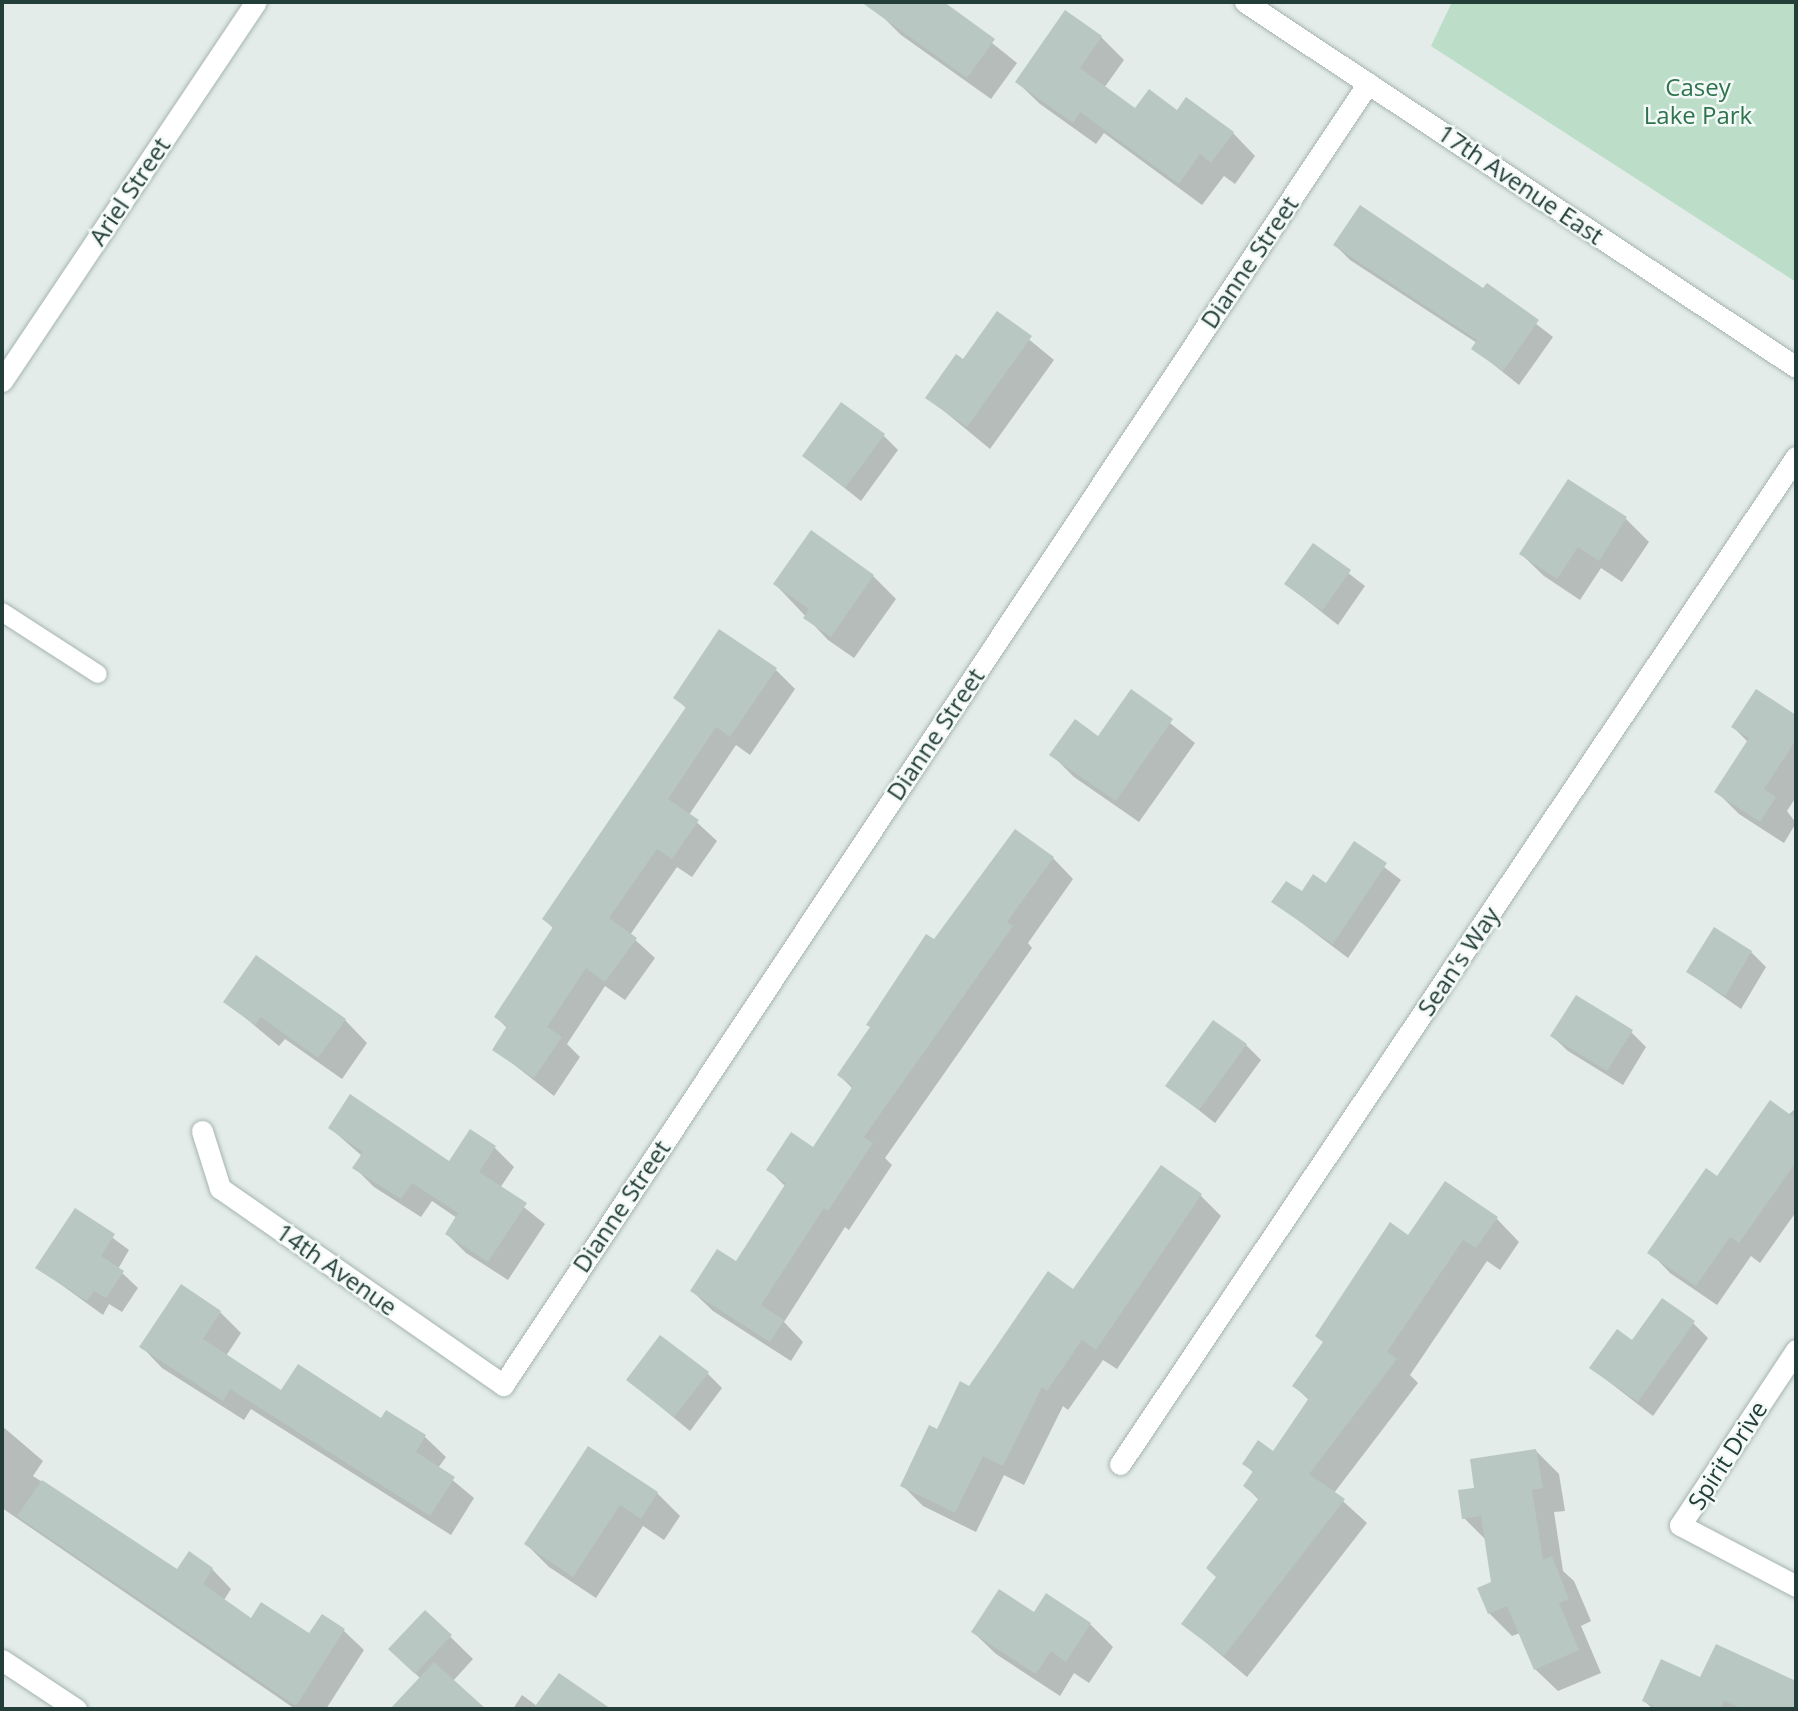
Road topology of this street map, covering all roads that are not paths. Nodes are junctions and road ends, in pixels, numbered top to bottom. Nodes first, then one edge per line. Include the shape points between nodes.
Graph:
1 (256, 2) edge
2 (1245, 2) edge
3 (1368, 83) junction
4 (1796, 367) edge
5 (2, 381) edge
6 (1796, 457) edge
7 (2, 612) edge
8 (98, 674) dead end
9 (202, 1130) dead end
10 (1796, 1350) edge
11 (503, 1385) joint
12 (1120, 1464) dead end
13 (1796, 1586) edge
14 (2, 1660) edge
15 (76, 1709) edge

1 - 5 street, Ariel Street
2 - 3 street, 17th Avenue East
3 - 4 street, 17th Avenue East
3 - 11 street, Dianne Street
6 - 12 street, Sean's Way
7 - 8 lane
9 - 11 street, 14th Avenue via 220,1188
10 - 13 street, Spirit Drive via 1680,1525
14 - 15 street

